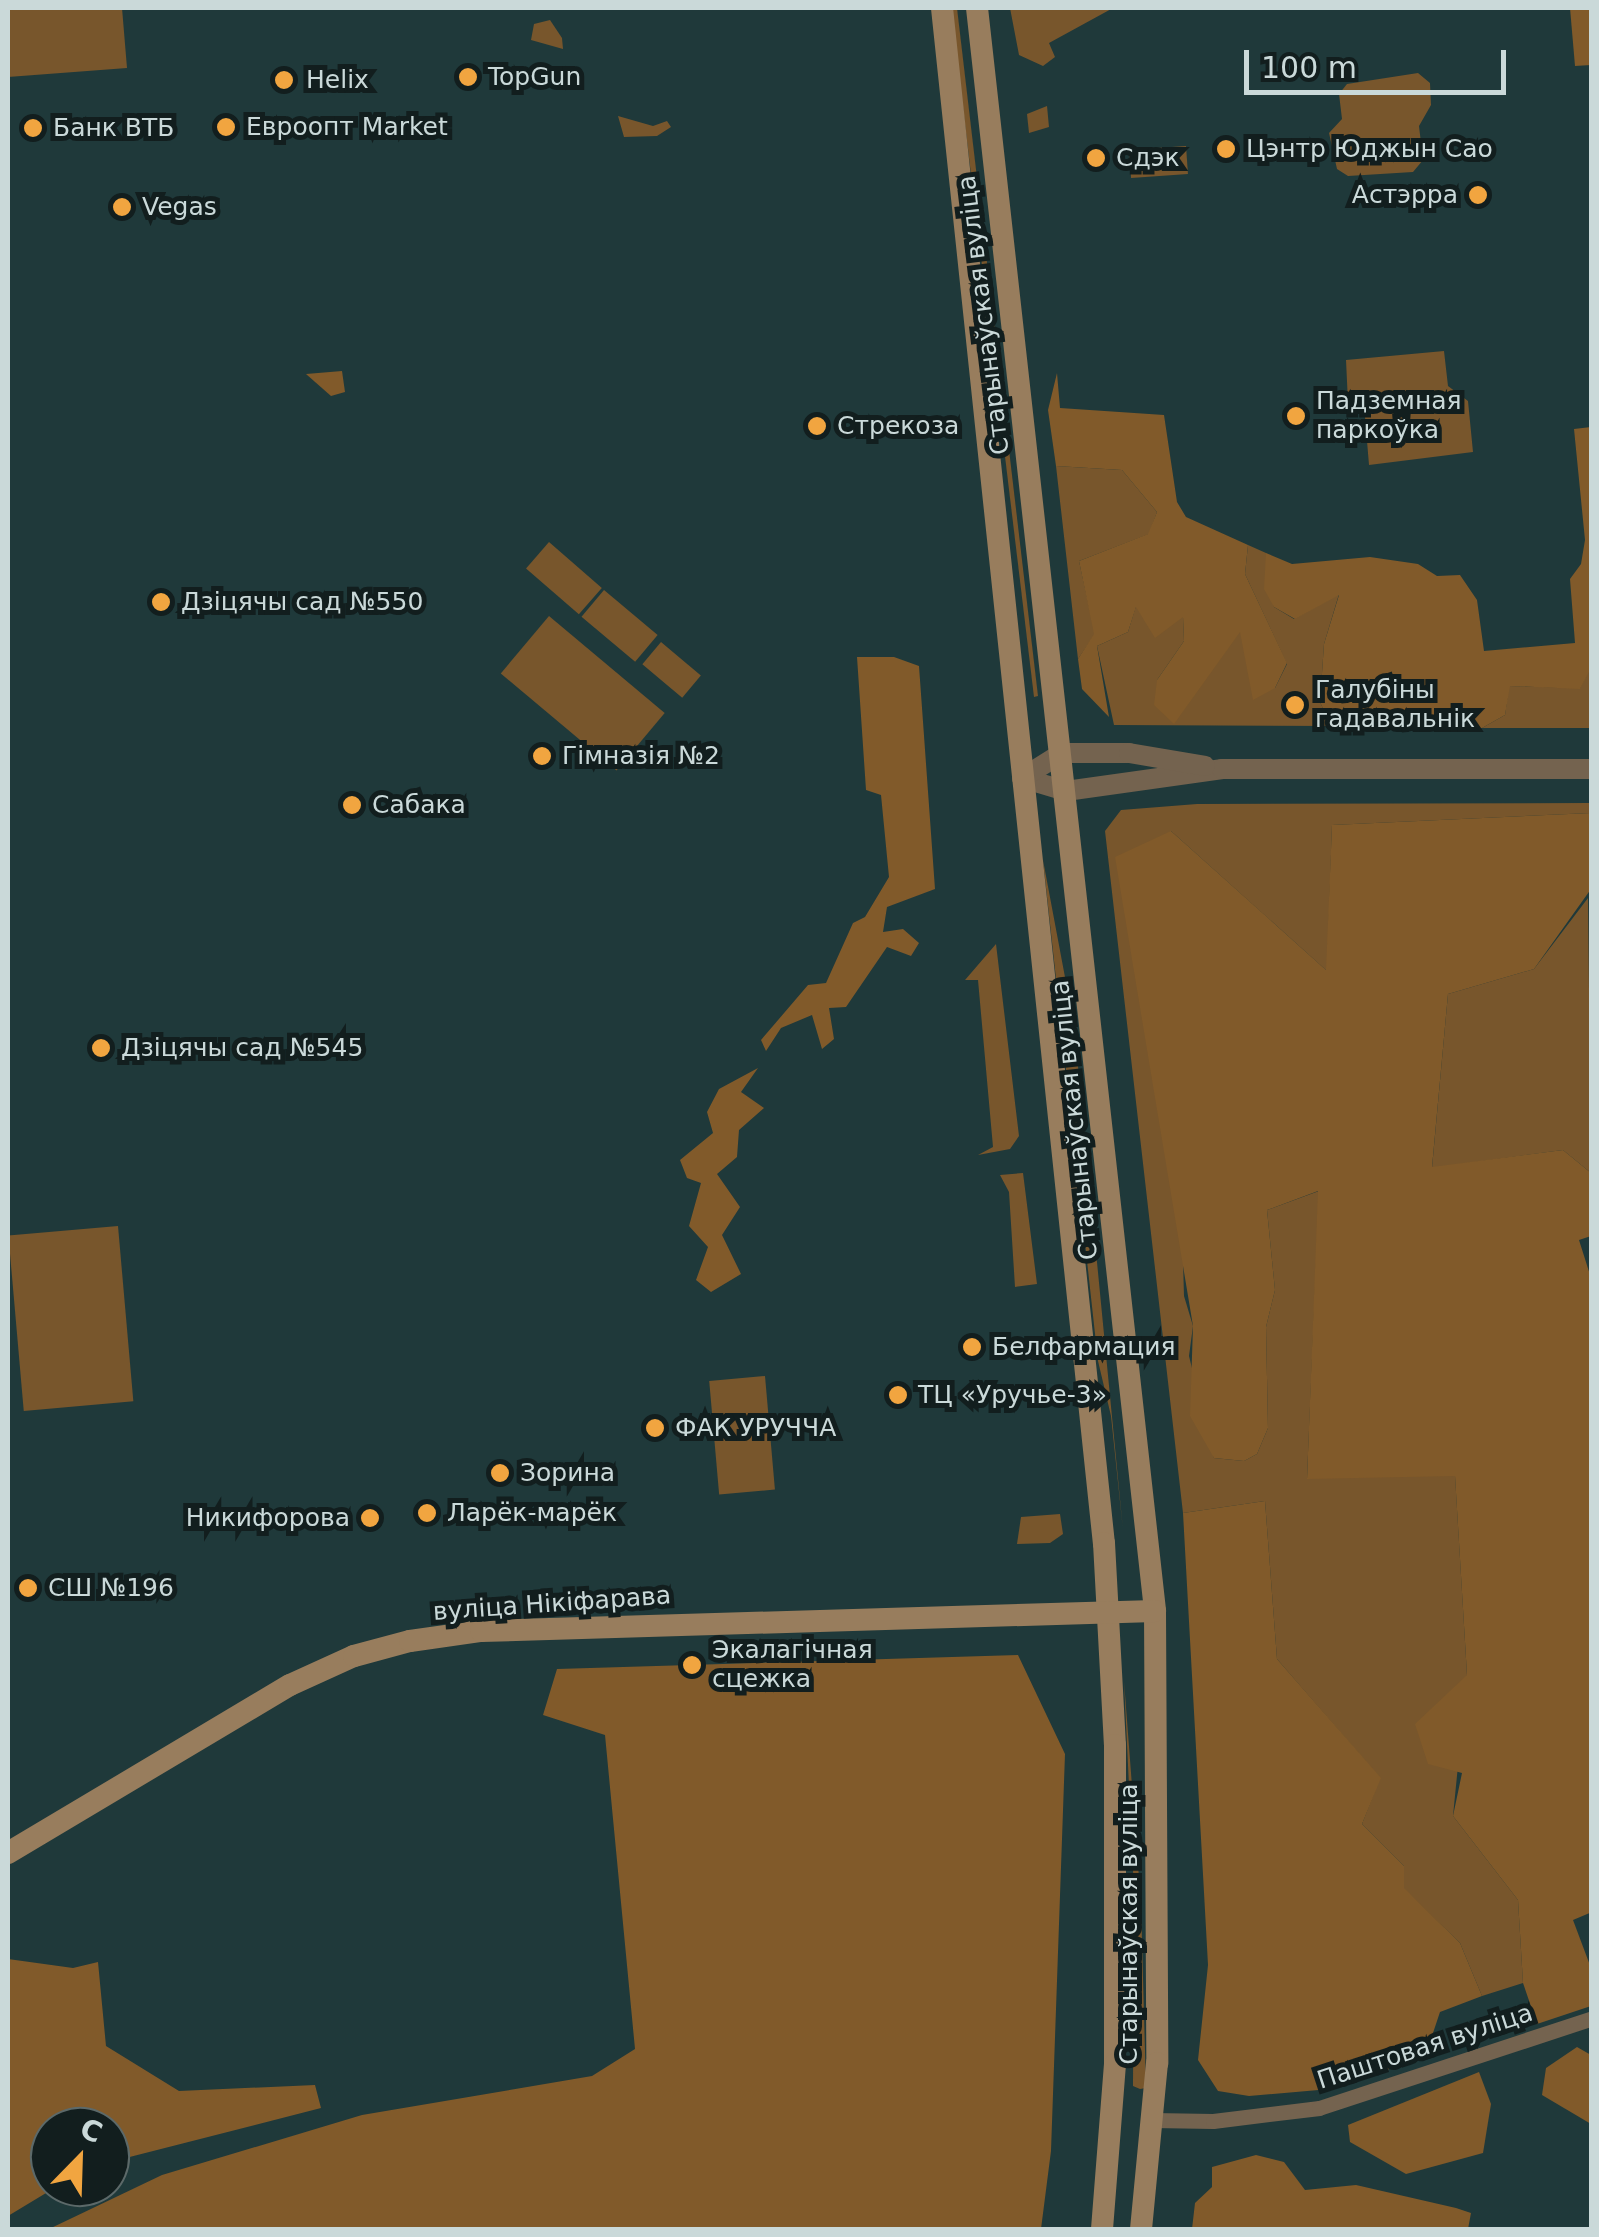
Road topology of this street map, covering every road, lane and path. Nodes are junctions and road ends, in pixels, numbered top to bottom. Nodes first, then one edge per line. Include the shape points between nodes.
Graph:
1 (942, 8) edge
2 (976, 8) edge
3 (1062, 753) junction
4 (1222, 769) junction
5 (1592, 769) edge
6 (1022, 778) junction
7 (1066, 791) junction
8 (1155, 1611) junction
9 (1107, 1614) junction
10 (8, 1854) edge
11 (1592, 2018) edge
12 (1112, 2116) junction
13 (1152, 2120) junction
14 (1102, 2230) edge
15 (1140, 2230) edge

1 - 6 main road, Старынаўская вуліца
2 - 3 main road, Старынаўская вуліца
3 - 4 street via 1129,753
3 - 6 street
3 - 7 main road, Старынаўская вуліца
4 - 5 street
4 - 7 street
6 - 7 street
6 - 9 main road, Старынаўская вуліца
7 - 8 main road, Старынаўская вуліца
8 - 9 main road, вуліца Нікіфарава
8 - 13 main road, Старынаўская вуліца
9 - 10 main road, вуліца Нікіфарава via 499,1630 410,1642 354,1656 290,1685
9 - 12 main road, Старынаўская вуліца via 1115,1745
11 - 13 street, Паштовая вуліца via 1319,2108 1213,2121
12 - 13 main road
12 - 14 main road, Старынаўская вуліца
13 - 15 main road, Старынаўская вуліца

